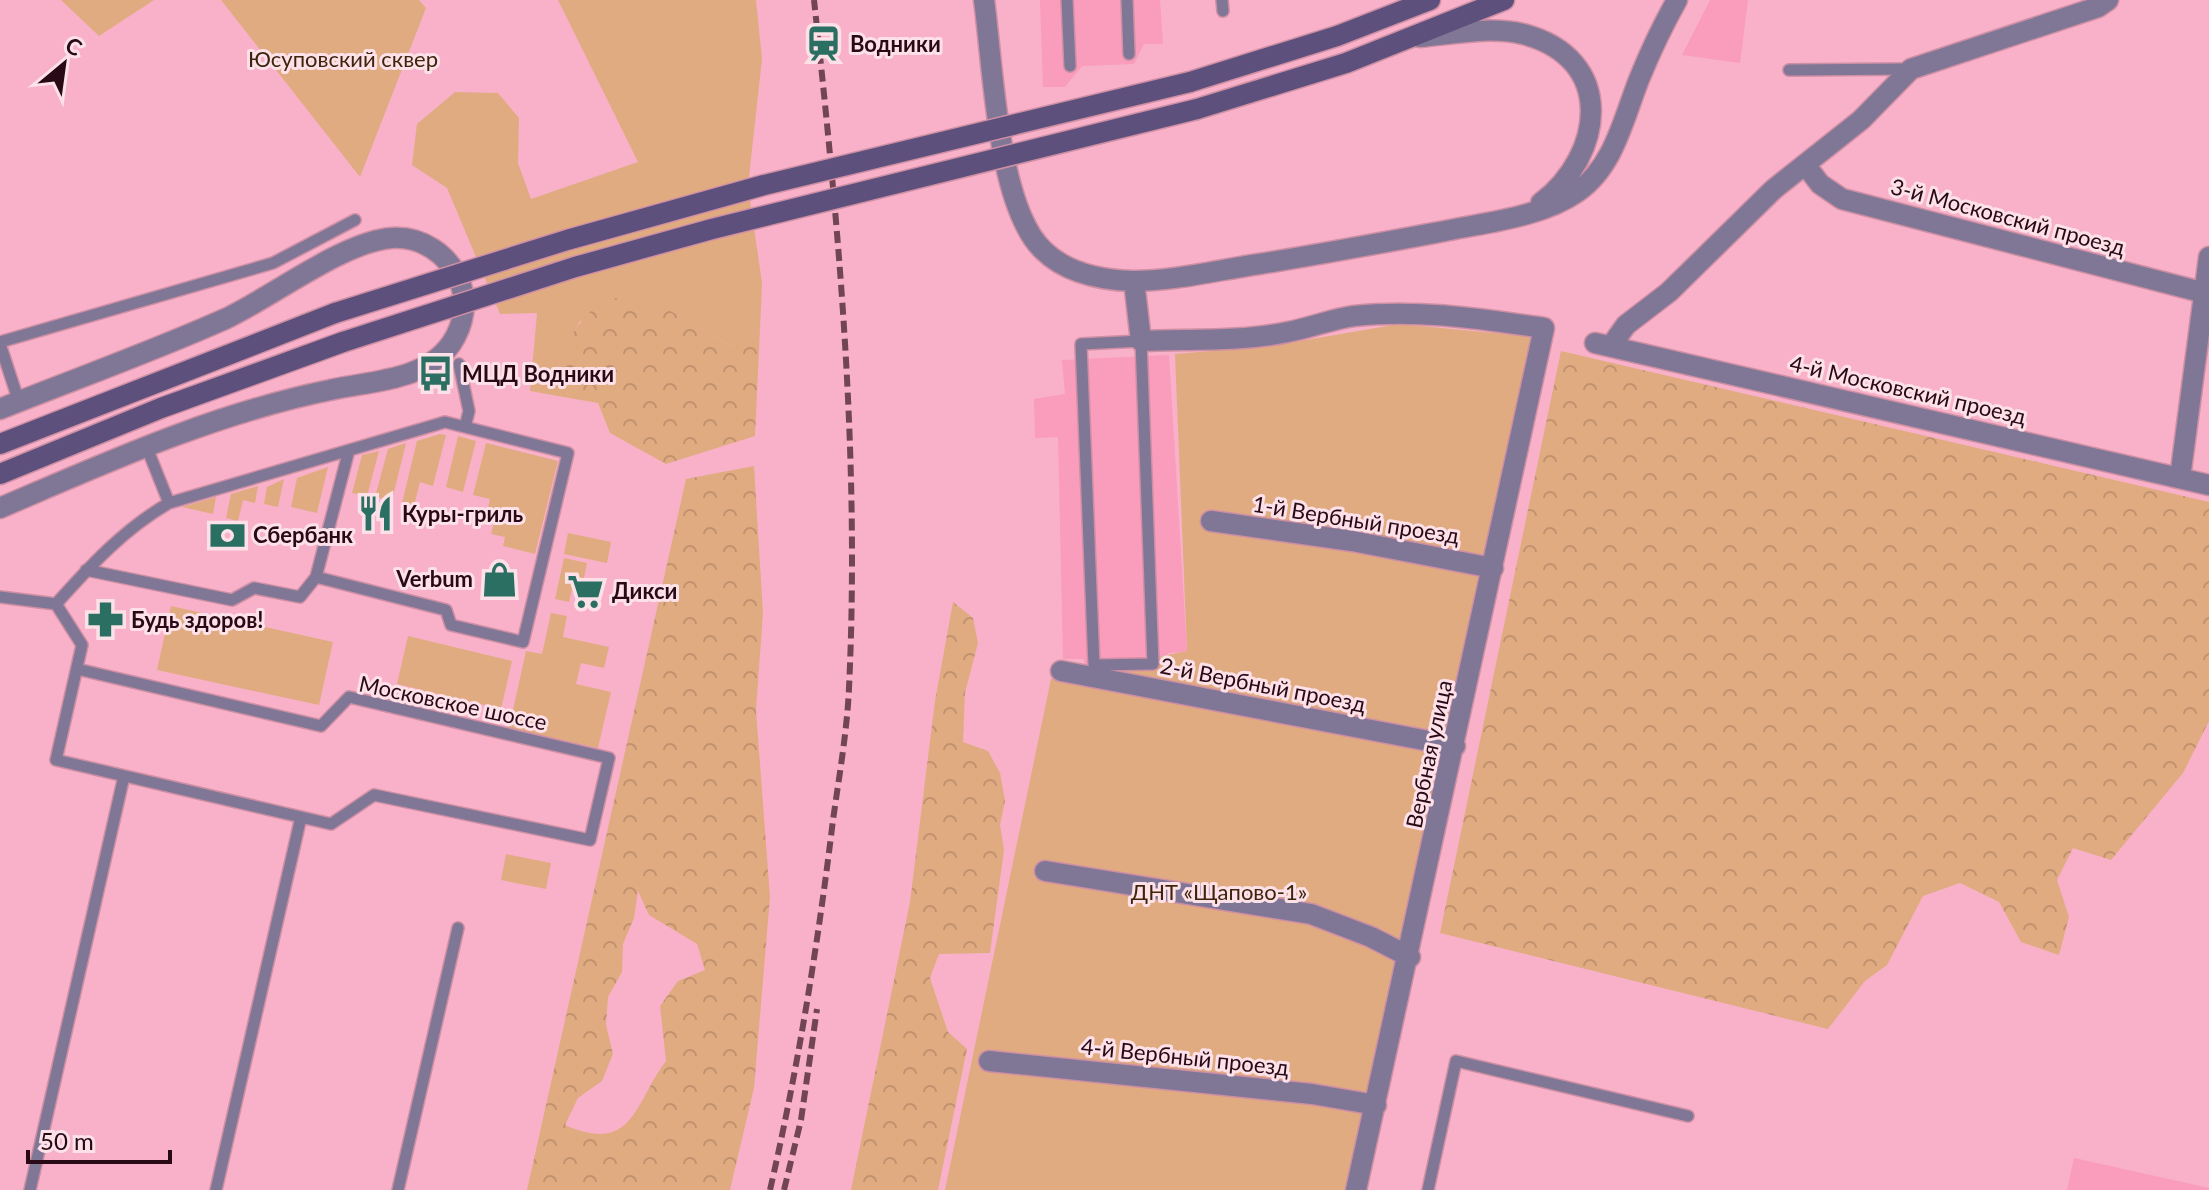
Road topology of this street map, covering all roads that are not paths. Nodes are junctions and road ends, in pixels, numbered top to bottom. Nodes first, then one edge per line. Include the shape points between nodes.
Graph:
1 (984, 0) edge
2 (1067, 0) edge
3 (1127, 0) edge
4 (1430, 0) edge
5 (1504, 0) edge
6 (1677, 0) edge
7 (2108, 0) edge
8 (1413, 38) junction
9 (1129, 54) dead end
10 (1070, 66) dead end
11 (1911, 69) junction
12 (1789, 70) dead end
13 (1807, 167) junction
14 (1519, 214) junction
15 (355, 220) dead end
16 (2209, 257) edge
17 (1134, 281) junction
18 (2206, 293) edge
19 (1141, 341) junction
20 (0, 343) edge
21 (459, 364) dead end
22 (9, 405) edge
23 (465, 427) junction
24 (0, 444) edge
25 (147, 448) junction
26 (349, 450) junction
27 (0, 474) edge
28 (2180, 478) junction
29 (2209, 485) edge
30 (169, 503) junction
31 (0, 508) edge
32 (1211, 521) dead end
33 (1493, 568) junction
34 (86, 570) junction
35 (316, 577) junction
36 (0, 597) edge
37 (56, 604) junction
38 (77, 669) junction
39 (1061, 671) dead end
40 (1455, 746) junction
41 (124, 776) junction
42 (301, 817) junction
43 (1045, 871) dead end
44 (458, 928) dead end
45 (1410, 957) junction
46 (989, 1061) dead end
47 (1376, 1105) junction
48 (1688, 1116) dead end
49 (30, 1190) edge
50 (216, 1190) edge
51 (398, 1190) edge
52 (1356, 1190) edge
53 (1428, 1190) edge

1 - 17 street via 1008,180 1027,230 1062,265 1087,275
2 - 10 lane
3 - 9 lane
4 - 24 main road, bridge via 1324,41 1190,82 764,185 567,240 335,313
5 - 8 main road
6 - 14 street via 1604,162 1578,191
7 - 11 street
8 - 14 street via 1480,31 1523,34 1555,48 1581,75 1593,111 1587,145 1555,192
8 - 27 main road, bridge via 1197,109 575,267 343,342
11 - 12 lane
11 - 13 street
13 - 18 street, 3-й Московский проезд via 1842,199
13 - 28 street, 4-й Московский проезд via 1774,189 1669,292 1603,344
14 - 17 street via 1325,253
15 - 20 lane via 273,263
16 - 18 street
17 - 19 street
18 - 28 street
19 - 19 lane via 1153,664 1094,665 1081,344
19 - 33 street, Вербная улица via 1237,339 1353,316 1402,314 1544,328
20 - 22 lane
21 - 23 lane via 469,411
22 - 25 street via 223,319 360,245 411,239 426,244 452,266 464,299 462,318 450,345 425,367 251,409
23 - 26 lane via 445,422
23 - 35 lane via 568,453 523,642 451,625 446,610
25 - 30 lane
25 - 31 street
26 - 30 lane
26 - 35 lane
28 - 29 street, 4-й Московский проезд
30 - 34 lane via 135,523
32 - 33 street, 1-й Вербный проезд
33 - 40 street, Вербная улица
34 - 35 lane via 232,600 254,588 300,597
34 - 37 lane
36 - 37 lane
37 - 38 lane via 82,645
38 - 41 lane via 56,760
38 - 42 lane, Московское шоссе via 321,726 349,697 609,758 590,840 374,795 331,824
39 - 40 street, 2-й Вербный проезд
40 - 45 street, Вербная улица
41 - 42 lane
41 - 49 lane
42 - 50 lane
43 - 45 street via 1311,914
44 - 51 lane
45 - 47 street, Вербная улица
46 - 47 street, 4-й Вербный проезд
47 - 52 street, Вербная улица
48 - 53 lane via 1456,1061

